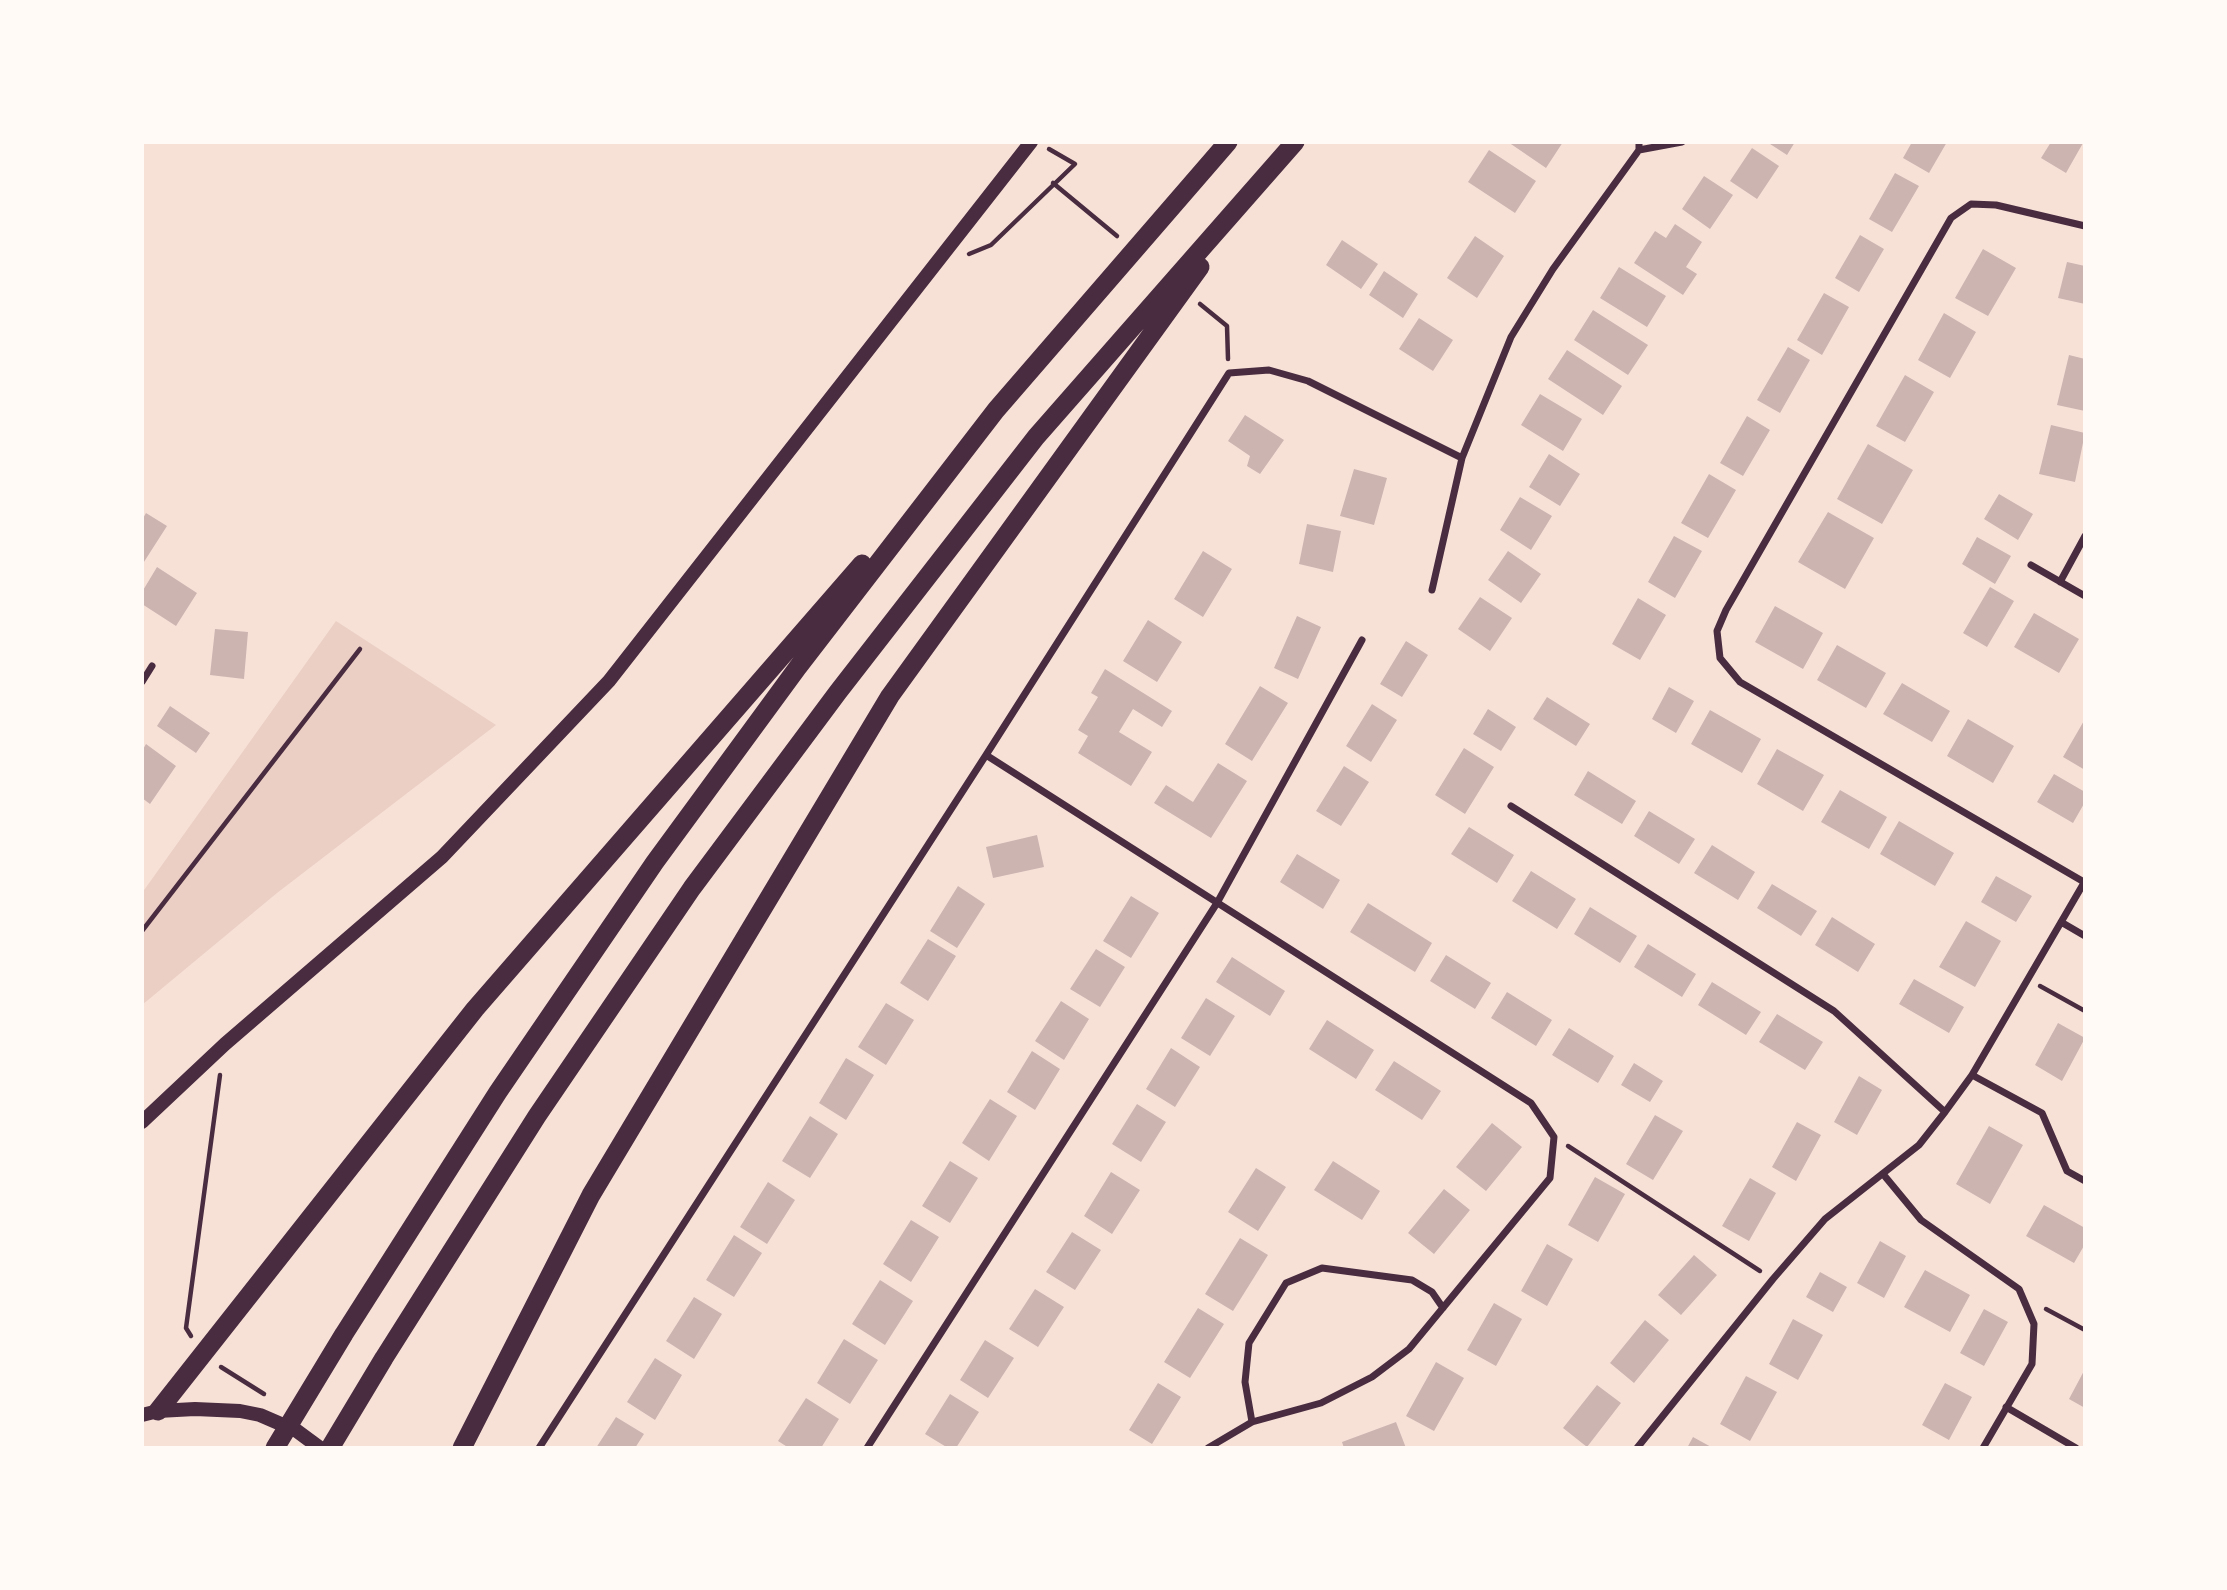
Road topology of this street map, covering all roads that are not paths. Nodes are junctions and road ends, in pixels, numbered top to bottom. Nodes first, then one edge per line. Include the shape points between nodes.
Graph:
1 (1031, 142) edge
2 (1228, 142) edge
3 (1294, 142) edge
4 (1682, 142) edge
5 (1639, 146) edge
6 (1270, 169) junction
7 (2085, 226) edge
8 (996, 410) junction
9 (1462, 458) junction
10 (2085, 537) edge
11 (2031, 565) dead end
12 (2060, 582) junction
13 (1432, 590) dead end
14 (2085, 596) edge
15 (1362, 640) dead end
16 (152, 666) dead end
17 (142, 682) edge
18 (986, 755) junction
19 (1511, 806) dead end
20 (2085, 881) edge
21 (1217, 903) junction
22 (2061, 922) junction
23 (2085, 936) edge
24 (1972, 1075) junction
25 (1945, 1112) junction
26 (142, 1122) edge
27 (1883, 1174) junction
28 (2085, 1181) edge
29 (1443, 1308) junction
30 (2006, 1407) junction
31 (150, 1413) edge
32 (1252, 1422) junction
33 (275, 1448) edge
34 (320, 1448) edge
35 (330, 1448) edge
36 (462, 1448) edge
37 (539, 1448) edge
38 (867, 1448) edge
39 (1208, 1448) edge
40 (1637, 1448) edge
41 (1983, 1448) edge
42 (2076, 1448) edge

1 - 26 main road via 609,681 442,857 225,1044
2 - 8 highway
3 - 6 highway
4 - 5 street
5 - 9 street via 1511,337
6 - 35 highway via 1037,437 692,888 537,1116
6 - 36 highway via 890,696 591,1195
7 - 20 street via 1996,205 1971,204 1951,218 1717,631 1720,658 1740,682
8 - 31 highway via 475,1009 202,1354
8 - 33 highway via 655,862 498,1092
9 - 13 street
9 - 18 street via 1308,381 1269,370 1229,373
10 - 12 street
11 - 12 street
12 - 14 street
15 - 21 street
16 - 17 street
18 - 21 street
18 - 37 street
19 - 25 street via 1834,1011
20 - 22 street
21 - 29 street via 1531,1102 1554,1137 1550,1178
21 - 38 street
22 - 23 street
22 - 24 street
24 - 25 street
24 - 28 street via 2042,1113 2067,1171
25 - 27 street via 1919,1145
27 - 30 street via 1921,1220 2019,1289 2034,1324 2032,1364
27 - 40 street via 1825,1219
29 - 32 street via 1409,1349 1372,1377 1321,1403
29 - 32 street via 1432,1292 1412,1280 1322,1268 1286,1283 1249,1343 1245,1382
30 - 41 street
30 - 42 street
31 - 34 main road via 195,1409 260,1415 297,1431
32 - 39 street

